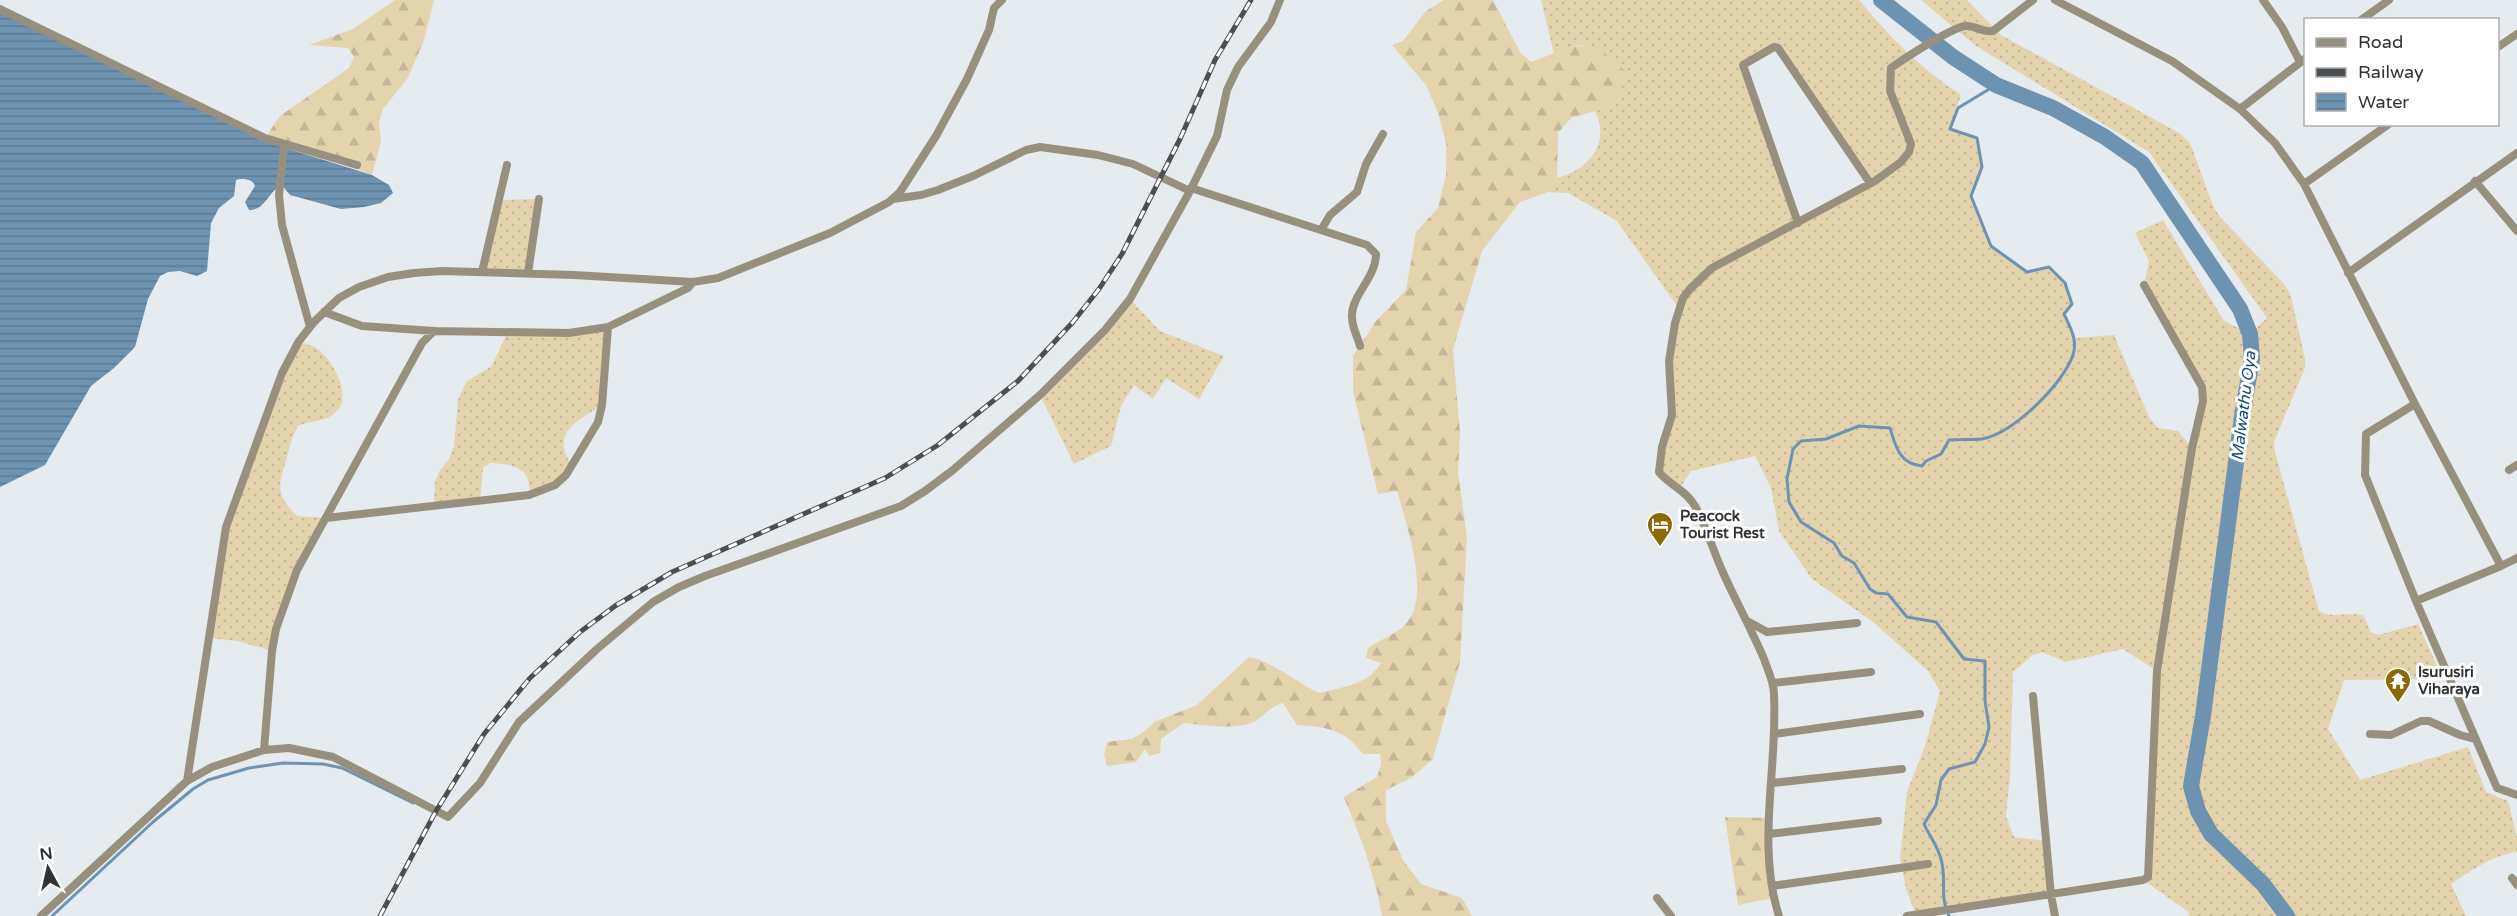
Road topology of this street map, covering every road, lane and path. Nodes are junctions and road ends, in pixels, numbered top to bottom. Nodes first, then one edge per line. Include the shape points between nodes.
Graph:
1 (1002, 0) edge
2 (1280, 0) edge
3 (2033, 0) edge
4 (2055, 0) edge
5 (2263, 0) edge
6 (2389, 0) edge
7 (2067, 3) edge
8 (0, 9) edge
9 (2364, 18) edge
10 (2517, 34) edge
11 (2499, 46) edge
12 (2303, 60) edge
13 (2240, 110) junction
14 (2386, 126) edge
15 (1383, 134) dead end
16 (284, 146) junction
17 (2517, 153) edge
18 (357, 165) dead end
19 (507, 165) dead end
20 (2475, 181) junction
21 (1870, 183) junction
22 (2304, 184) junction
23 (1191, 190) junction
24 (539, 199) dead end
25 (892, 199) junction
26 (1798, 223) junction
27 (1321, 230) junction
28 (2517, 231) edge
29 (482, 272) junction
30 (528, 273) junction
31 (2348, 273) junction
32 (691, 285) junction
33 (2144, 285) dead end
34 (324, 312) junction
35 (310, 327) junction
36 (608, 327) junction
37 (434, 331) junction
38 (1360, 346) dead end
39 (2415, 404) junction
40 (326, 519) junction
41 (2517, 558) edge
42 (2501, 566) junction
43 (2416, 601) junction
44 (1749, 622) junction
45 (1857, 623) dead end
46 (1871, 672) dead end
47 (1773, 683) junction
48 (2033, 696) dead end
49 (1920, 714) dead end
50 (1775, 734) junction
51 (2370, 734) dead end
52 (2475, 739) junction
53 (264, 750) junction
54 (1902, 769) dead end
55 (187, 781) junction
56 (1772, 783) junction
57 (2517, 795) edge
58 (1878, 821) dead end
59 (1769, 834) junction
60 (1928, 864) dead end
61 (1772, 886) junction
62 (2051, 895) junction
63 (1657, 898) dead end
64 (41, 916) edge
65 (1671, 916) edge
66 (1779, 916) edge
67 (1907, 916) edge
68 (2055, 916) edge

1 - 25 street via 994,8 971,70 936,136
2 - 23 street via 1271,22 1238,67 1227,90 1217,136
3 - 21 street via 1992,31 1968,26 1948,32 1891,68 1890,91 1911,144 1901,162
4 - 7 street
5 - 12 street
6 - 9 street
7 - 13 street via 2157,52
8 - 16 street
10 - 11 street
12 - 13 street
13 - 22 street via 2275,143
14 - 22 street
15 - 27 street via 1366,164 1357,192 1330,215
16 - 18 street
16 - 35 street via 279,179 282,225
17 - 20 street
19 - 29 street
20 - 28 street
20 - 31 street
21 - 26 street
21 - 26 street via 1774,47 1743,65
22 - 31 street
23 - 25 street via 1133,164 1040,147 938,190
23 - 27 street
23 - 53 street via 1130,300 1105,330 1040,395 966,459 901,506 705,576 653,602 519,722 480,783 448,818 333,757 289,748
24 - 30 street
25 - 32 street via 830,232 718,278
26 - 44 street via 1713,268 1690,289 1675,323 1669,361 1672,415 1659,472 1694,505
27 - 38 street via 1367,245 1376,254 1376,265 1352,311
29 - 30 street
29 - 34 street via 442,271 388,277 359,287
30 - 32 street
31 - 39 street
32 - 36 street
33 - 62 street via 2202,387 2203,401 2157,671 2148,877
34 - 35 street
34 - 37 street via 362,326
35 - 55 street via 282,373 226,527
36 - 37 street via 568,333
36 - 40 street via 598,422 573,467 555,485 529,495
37 - 40 street via 422,343
39 - 42 street
39 - 43 street via 2366,434 2365,475
40 - 53 street via 297,570 276,629
41 - 42 street
42 - 43 street
43 - 52 street
44 - 45 street via 1767,632
44 - 47 street
46 - 47 street
47 - 50 street
48 - 62 street
49 - 50 street
50 - 56 street
51 - 52 street via 2391,735 2429,721
52 - 57 street via 2497,788
53 - 55 street via 212,767
54 - 56 street
55 - 64 street
56 - 59 street
58 - 59 street
59 - 61 street
60 - 61 street
61 - 66 street
62 - 67 street
62 - 68 street
63 - 65 street

